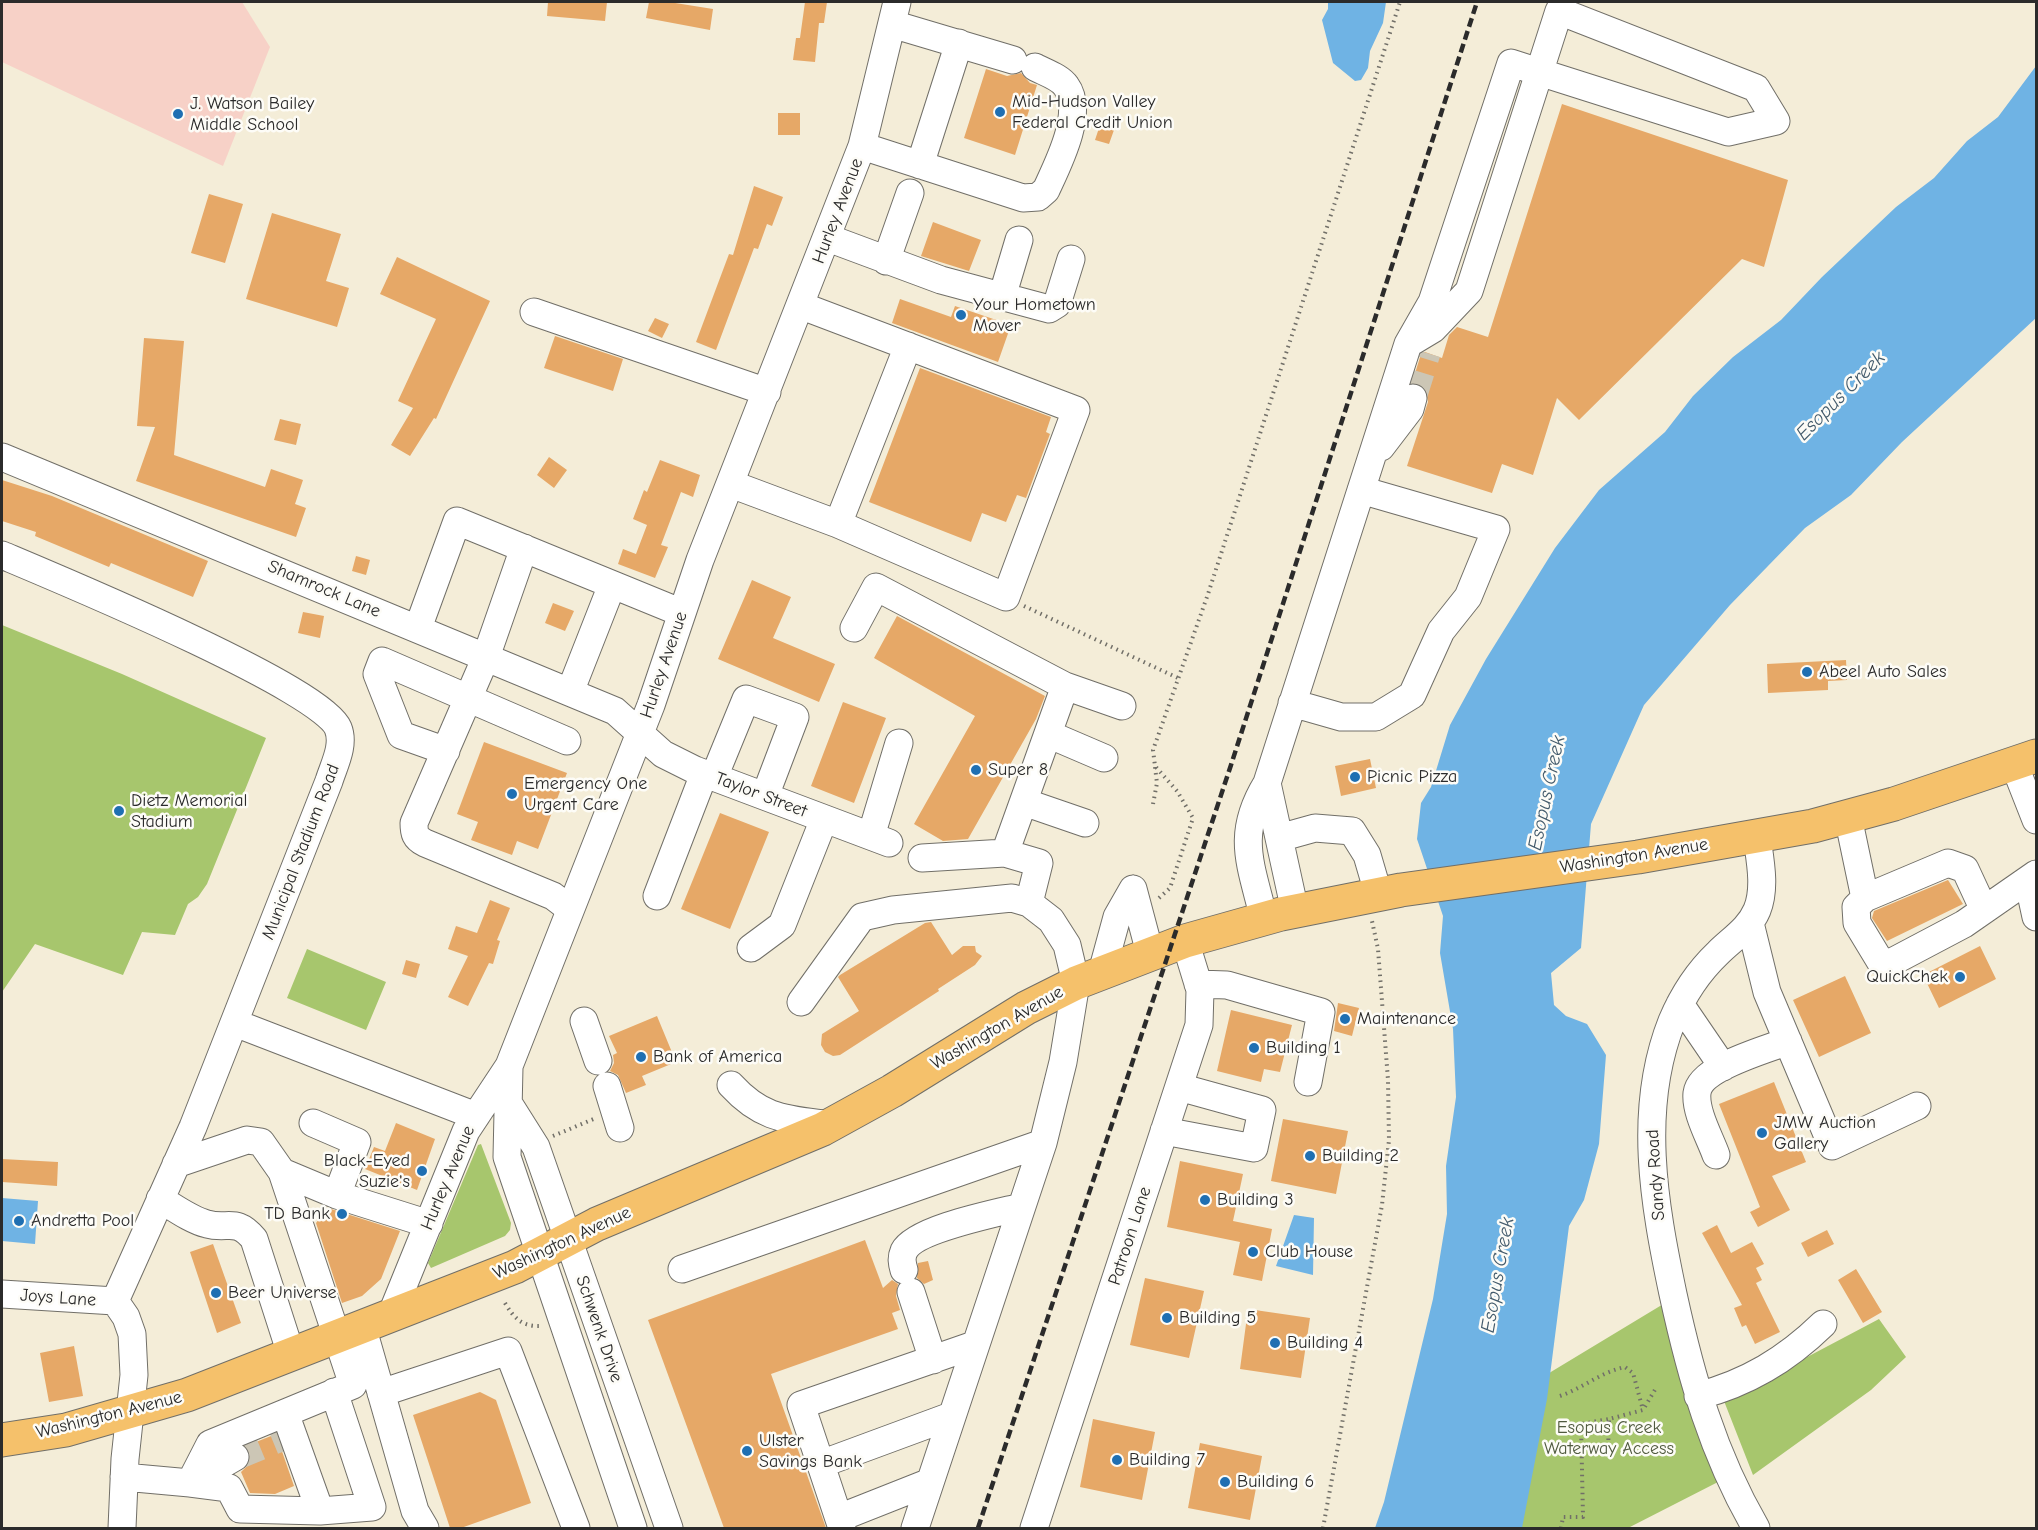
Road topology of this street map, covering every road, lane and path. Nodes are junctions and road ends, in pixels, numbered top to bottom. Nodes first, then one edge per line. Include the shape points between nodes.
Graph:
1 (1400, 2) edge
2 (894, 13) edge
3 (959, 43) junction
4 (1539, 72) junction
5 (862, 146) junction
6 (920, 165) junction
7 (910, 193) dead end
8 (828, 238) junction
9 (1019, 240) dead end
10 (1071, 259) dead end
11 (886, 261) junction
12 (1002, 297) junction
13 (802, 306) junction
14 (534, 312) dead end
15 (908, 346) junction
16 (767, 392) junction
17 (1413, 398) tunnel mouth
18 (2, 457) edge
19 (1369, 462) junction
20 (730, 483) junction
21 (1361, 490) junction
22 (838, 524) junction
23 (524, 548) junction
24 (2, 555) edge
25 (612, 585) junction
26 (1006, 597) junction
27 (682, 613) junction
28 (418, 628) junction
29 (854, 628) dead end
30 (486, 657) junction
31 (1178, 678) junction
32 (1065, 686) junction
33 (570, 692) junction
34 (468, 700) junction
35 (1293, 703) junction
36 (1122, 706) dead end
37 (640, 733) junction
38 (1048, 734) junction
39 (567, 741) dead end
40 (899, 743) dead end
41 (446, 751) junction
42 (1104, 758) dead end
43 (2025, 760) edge
44 (1155, 766) junction
45 (709, 776) junction
46 (1267, 783) junction
47 (765, 796) junction
48 (1024, 802) junction
49 (1153, 804) dead end
50 (1848, 816) junction
51 (824, 819) junction
52 (2037, 820) edge
53 (1085, 823) dead end
54 (1279, 838) junction
55 (1756, 838) junction
56 (1005, 854) junction
57 (922, 858) dead end
58 (2037, 874) edge
59 (2037, 879) edge
60 (1383, 894) junction
61 (657, 896) dead end
62 (1865, 897) junction
63 (1155, 901) dead end
64 (1029, 903) junction
65 (570, 909) junction
66 (1984, 910) junction
67 (1295, 911) junction
68 (2037, 917) edge
69 (1264, 919) junction
70 (1749, 923) junction
71 (1185, 941) junction
72 (751, 948) dead end
73 (1150, 953) junction
74 (1089, 977) junction
75 (1198, 984) junction
76 (801, 1002) dead end
77 (1680, 1004) junction
78 (584, 1021) dead end
79 (235, 1023) junction
80 (1788, 1041) junction
81 (598, 1061) dead end
82 (508, 1066) junction
83 (1723, 1067) junction
84 (1308, 1082) dead end
85 (731, 1085) dead end
86 (607, 1086) dead end
87 (1179, 1087) junction
88 (507, 1101) junction
89 (1917, 1106) dead end
90 (476, 1116) junction
91 (313, 1123) dead end
92 (831, 1125) junction
93 (621, 1128) dead end
94 (1164, 1131) junction
95 (1043, 1143) junction
96 (1716, 1155) dead end
97 (176, 1164) junction
98 (282, 1172) junction
99 (337, 1195) junction
100 (160, 1199) junction
101 (1021, 1207) junction
102 (429, 1224) junction
103 (569, 1239) junction
104 (539, 1254) junction
105 (682, 1269) dead end
106 (2, 1294) edge
107 (115, 1301) junction
108 (505, 1303) dead end
109 (392, 1313) junction
110 (1823, 1324) dead end
111 (545, 1326) dead end
112 (348, 1331) junction
113 (974, 1345) junction
114 (291, 1354) junction
115 (933, 1360) junction
116 (361, 1386) junction
117 (1656, 1388) dead end
118 (1560, 1396) dead end
119 (1698, 1396) junction
120 (1643, 1410) junction
121 (130, 1411) junction
122 (951, 1416) junction
123 (1609, 1419) junction
124 (286, 1428) junction
125 (2, 1440) edge
126 (1608, 1452) dead end
127 (235, 1457) tunnel mouth
128 (821, 1464) junction
129 (124, 1477) junction
130 (930, 1482) junction
131 (190, 1483) junction
132 (321, 1511) junction
133 (841, 1523) edge
134 (624, 1526) edge
135 (122, 1528) edge
136 (425, 1528) edge
137 (576, 1528) edge
138 (669, 1528) edge
139 (915, 1528) edge
140 (1034, 1528) edge
141 (1323, 1528) edge
142 (1561, 1528) edge
143 (1756, 1528) edge

1 - 31 path
2 - 3 street
2 - 5 street, Hurley Avenue
3 - 6 street
3 - 6 street via 1024,63 1066,84 1073,100 1074,117 1046,190 1038,197 1023,198
4 - 4 street via 1728,132 1776,121 1756,88 1559,11
4 - 19 street via 1469,291 1423,342
5 - 6 street
5 - 8 street, Hurley Avenue
7 - 11 street
8 - 11 street
8 - 13 street, Hurley Avenue
9 - 12 street
10 - 12 street via 1053,308
11 - 12 street
13 - 15 street
13 - 16 street, Hurley Avenue
14 - 16 street
15 - 22 street
15 - 26 street via 1076,410
16 - 20 street, Hurley Avenue
17 - 19 street via 1410,409
18 - 28 street, Shamrock Lane
19 - 21 street
20 - 22 street
20 - 27 street, Hurley Avenue
21 - 35 street
21 - 35 street via 1496,530 1467,597 1441,631 1412,695 1376,717 1341,717
22 - 26 street
23 - 25 street
23 - 28 street via 457,521
23 - 30 street
24 - 79 street, Municipal Stadium Road via 148,617 300,694 324,711 338,728 340,749 333,770
25 - 27 street
25 - 33 street
26 - 31 path
27 - 37 street, Hurley Avenue
28 - 30 street, Shamrock Lane
29 - 32 street via 876,587
30 - 33 street, Shamrock Lane
30 - 34 street
31 - 44 path via 1153,750
32 - 36 street
32 - 38 street
33 - 37 street, Shamrock Lane via 615,711
34 - 39 street
34 - 41 street
34 - 41 street via 382,662 377,674 401,735
35 - 46 street
37 - 45 street, Taylor Street via 663,754
37 - 65 street, Hurley Avenue
38 - 42 street
38 - 48 street
40 - 51 street, Taylor Street via 880,839
41 - 65 street via 414,822 418,839 553,896
43 - 50 main road, Washington Avenue
43 - 52 street
44 - 49 path
44 - 63 path via 1177,791 1193,818 1170,888
45 - 47 street, Taylor Street
45 - 47 street via 746,699 795,717
45 - 61 street
46 - 54 street
46 - 69 street via 1254,805 1247,847
47 - 51 street, Taylor Street
48 - 53 street
48 - 56 street
50 - 55 main road, Washington Avenue
50 - 62 street
51 - 72 street via 782,925
54 - 60 street via 1315,828 1352,831
54 - 67 street
55 - 60 main road, Washington Avenue
55 - 70 street, Sandy Road via 1761,891 1758,908
56 - 57 street
56 - 64 street via 1039,863
58 - 66 street
59 - 68 street via 2031,894
60 - 67 main road, Washington Avenue
60 - 141 path via 1378,949 1389,1140 1382,1204
62 - 66 street via 1948,863 1965,869
62 - 66 street via 1856,907 1857,923 1880,961 1892,962
64 - 74 street via 1051,920
64 - 76 street via 1012,898 893,910 862,917
65 - 82 street, Hurley Avenue
67 - 69 main road, Washington Avenue
69 - 71 main road, Washington Avenue
70 - 77 street, Sandy Road via 1700,973
70 - 80 street via 1767,992
71 - 73 main road, Washington Avenue
71 - 75 street, Patroon Lane
73 - 74 main road, Washington Avenue
73 - 74 street via 1133,889
74 - 92 main road, Washington Avenue via 988,1030
74 - 95 street
75 - 84 street via 1227,985 1321,1012
75 - 87 street, Patroon Lane via 1199,1025
77 - 83 street
77 - 119 street, Sandy Road via 1662,1053 1651,1157 1660,1230
78 - 81 street
79 - 90 street
79 - 97 street, Municipal Stadium Road
80 - 83 street
80 - 89 street via 1832,1146
82 - 88 street, Schwenk Drive
82 - 90 street, Hurley Avenue
83 - 96 street via 1703,1080 1697,1092 1698,1106
85 - 92 street via 748,1103 763,1111
86 - 93 street
87 - 94 street, Patroon Lane
87 - 94 street via 1262,1110 1254,1148
88 - 103 street, Schwenk Drive via 536,1146
88 - 104 street, Schwenk Drive via 507,1157
90 - 102 street, Hurley Avenue via 466,1131
91 - 99 street via 357,1142
92 - 103 main road, Washington Avenue
94 - 140 street, Patroon Lane
95 - 101 street
95 - 105 street
97 - 98 street via 254,1140 261,1142
97 - 100 street, Municipal Stadium Road
98 - 99 street
98 - 112 street
99 - 102 street
100 - 107 street, Municipal Stadium Road
100 - 114 street via 208,1225 238,1225 254,1239
101 - 113 street
101 - 115 street via 914,1241 904,1250 901,1261
102 - 109 street, Hurley Avenue
103 - 104 main road, Washington Avenue
103 - 138 street, Schwenk Drive
104 - 109 main road, Washington Avenue via 515,1267
104 - 134 street, Schwenk Drive
106 - 107 street, Joys Lane
107 - 121 street via 132,1334 134,1375
108 - 111 path via 521,1323
109 - 112 main road, Washington Avenue
110 - 119 street via 1772,1366 1721,1390
112 - 114 main road, Washington Avenue
112 - 116 street
113 - 115 street
113 - 122 street
114 - 121 main road, Washington Avenue via 187,1395
115 - 128 street via 801,1405
116 - 124 street
116 - 132 street via 372,1507
116 - 136 street
116 - 137 street via 508,1351
117 - 120 path
118 - 120 path via 1581,1389 1608,1371 1625,1368 1633,1373
119 - 143 street, Sandy Road via 1725,1469
120 - 123 path
121 - 125 main road, Washington Avenue via 66,1430
121 - 129 street
122 - 128 street
122 - 130 street
123 - 126 path
123 - 142 path via 1581,1424 1583,1517 1563,1518
124 - 131 street via 210,1444
124 - 132 street
127 - 131 street
128 - 133 street
129 - 131 street
129 - 135 street
130 - 133 street
130 - 139 street
131 - 132 street via 229,1488 240,1509

